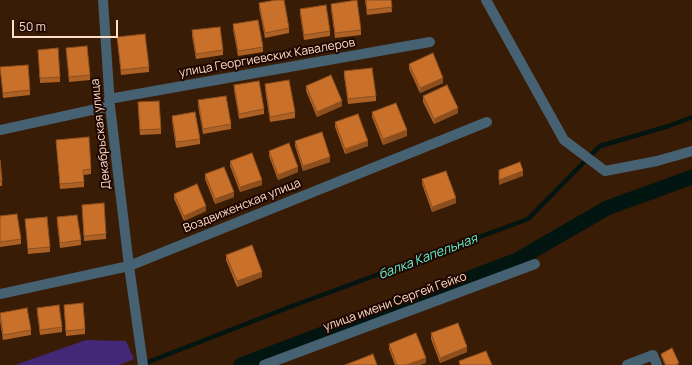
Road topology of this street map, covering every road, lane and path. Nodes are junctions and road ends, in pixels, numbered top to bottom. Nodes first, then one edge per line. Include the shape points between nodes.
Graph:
1 (103, 0) edge
2 (486, 0) edge
3 (430, 42) dead end
4 (110, 102) junction
5 (487, 122) dead end
6 (0, 130) edge
7 (692, 152) edge
8 (535, 264) dead end
9 (129, 266) junction
10 (0, 294) edge
11 (142, 362) edge
12 (264, 365) edge
13 (627, 365) edge
14 (657, 365) edge

1 - 4 street, Декабрьская улица
2 - 7 street via 564,140 605,171
3 - 4 street, улица Георгиевских Кавалеров
4 - 6 street, улица Георгиевских Кавалеров
4 - 9 street, Декабрьская улица
5 - 9 street, Воздвиженская улица
8 - 12 street, улица имени Сергей Гейко
9 - 10 street, Воздвиженская улица
9 - 11 street, Декабрьская улица
13 - 14 street via 653,355

